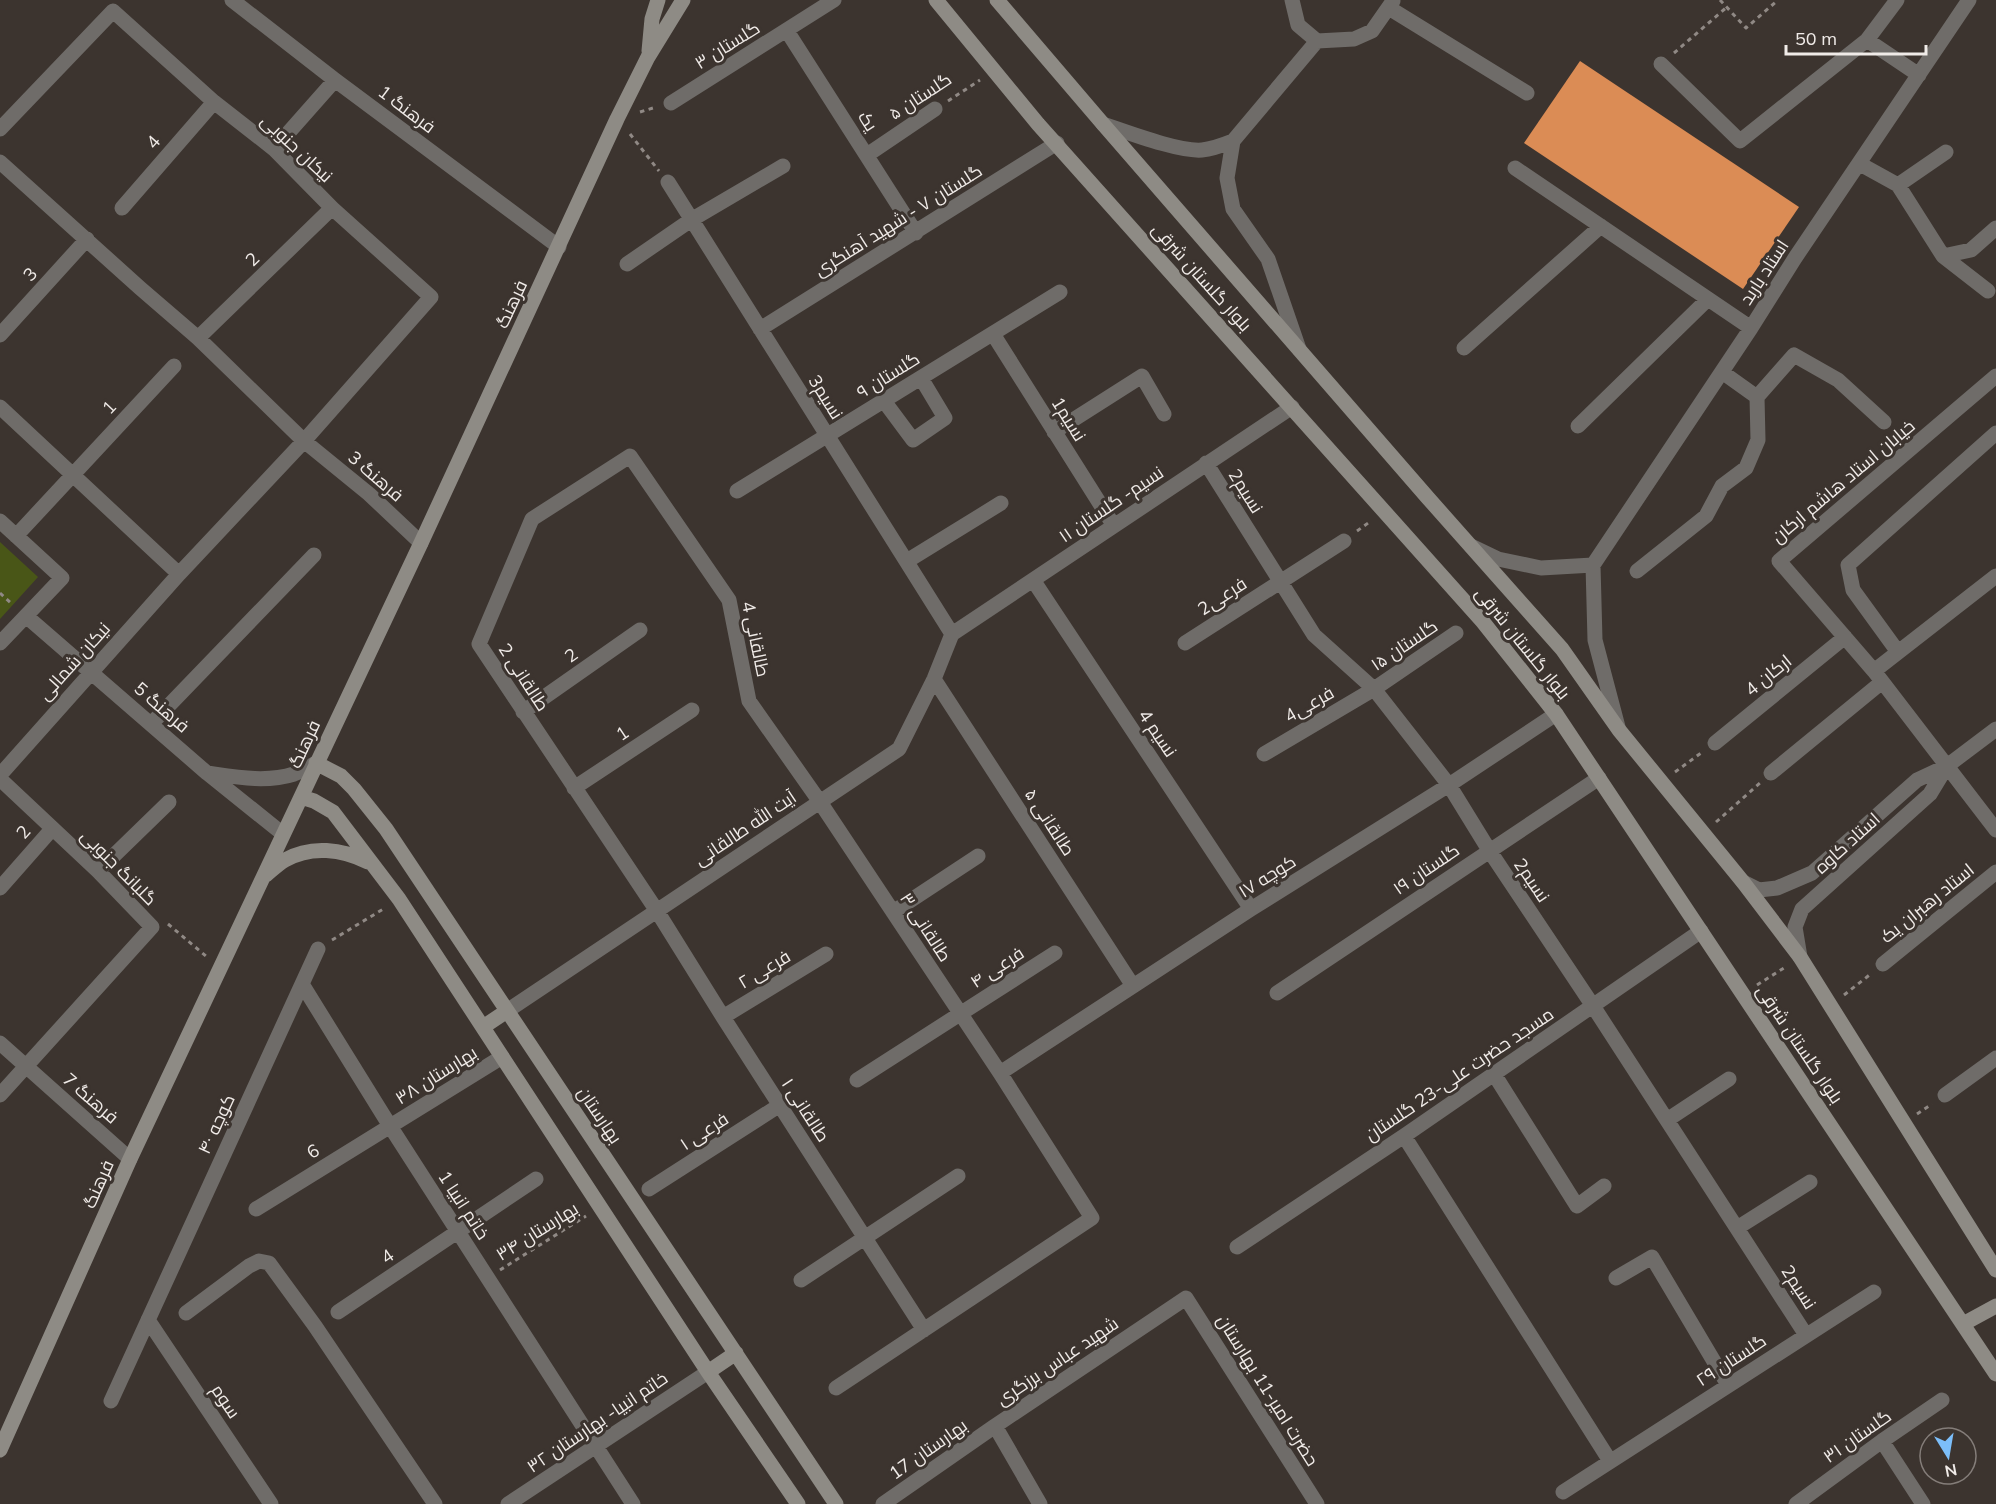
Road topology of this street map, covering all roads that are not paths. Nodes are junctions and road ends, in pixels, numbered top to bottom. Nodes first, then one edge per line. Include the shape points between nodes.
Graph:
1 (232, 0) edge
2 (658, 0) edge
3 (683, 0) edge
4 (834, 0) edge
5 (936, 0) edge
6 (997, 0) edge
7 (1292, 0) edge
8 (1897, 0) edge
9 (1969, 0) edge
10 (1391, 4) edge
11 (787, 31) junction
12 (1868, 40) junction
13 (1317, 41) junction
14 (648, 57) junction
15 (1661, 64) road end
16 (1919, 75) junction
17 (335, 80) junction
18 (1527, 93) dead end
19 (214, 102) junction
20 (671, 103) road end
21 (935, 110) road end
22 (1103, 124) junction
23 (0, 129) edge
24 (1233, 141) junction
25 (1057, 143) junction
26 (274, 148) junction
27 (1946, 152) dead end
28 (867, 155) junction
29 (0, 162) edge
30 (1860, 164) junction
31 (783, 166) dead end
32 (1515, 168) dead end
33 (668, 182) road end
34 (1898, 185) junction
35 (122, 208) dead end
36 (332, 208) junction
37 (691, 220) junction
38 (1601, 226) junction
39 (1996, 228) edge
40 (916, 233) junction
41 (87, 239) junction
42 (559, 247) junction
43 (1943, 256) junction
44 (627, 264) dead end
45 (1988, 291) dead end
46 (1060, 292) dead end
47 (1708, 299) junction
48 (1751, 328) junction
49 (760, 329) junction
50 (993, 334) junction
51 (0, 335) edge
52 (198, 338) junction
53 (1464, 348) dead end
54 (1299, 349) junction
55 (174, 366) dead end
56 (1722, 372) junction
57 (1996, 376) edge
58 (921, 378) junction
59 (1757, 397) junction
60 (884, 401) junction
61 (0, 407) edge
62 (1292, 407) junction
63 (1164, 414) dead end
64 (1884, 422) dead end
65 (1578, 426) dead end
66 (1054, 432) junction
67 (1996, 433) edge
68 (827, 436) junction
69 (304, 441) junction
70 (630, 456) joint
71 (1206, 464) junction
72 (72, 475) junction
73 (737, 491) dead end
74 (1001, 503) dead end
75 (0, 521) edge
76 (1113, 526) junction
77 (16, 536) junction
78 (1344, 541) road end
79 (422, 543) junction
80 (1470, 545) junction
81 (314, 555) dead end
82 (907, 561) junction
83 (1593, 565) junction
84 (1637, 571) dead end
85 (178, 574) junction
86 (1996, 576) edge
87 (1033, 580) junction
88 (1281, 581) junction
89 (26, 616) junction
90 (640, 630) dead end
91 (952, 633) junction
92 (1456, 633) dead end
93 (1845, 637) junction
94 (0, 643) edge
95 (1185, 643) dead end
96 (1898, 652) junction
97 (90, 672) junction
98 (1878, 676) junction
99 (934, 679) junction
100 (1374, 689) junction
101 (692, 710) dead end
102 (523, 712) junction
103 (1556, 714) junction
104 (152, 723) junction
105 (1996, 729) edge
106 (1619, 730) junction
107 (1715, 743) road end
108 (1264, 754) dead end
109 (316, 764) junction
110 (1947, 766) junction
111 (207, 773) junction
112 (1771, 773) road end
113 (0, 777) edge
114 (1599, 778) junction
115 (1449, 785) junction
116 (574, 788) junction
117 (301, 797) junction
118 (169, 802) dead end
119 (820, 802) junction
120 (52, 829) junction
121 (1996, 830) edge
122 (283, 834) junction
123 (1488, 850) junction
124 (978, 856) dead end
125 (372, 864) junction
126 (98, 871) junction
127 (1996, 872) edge
128 (264, 877) junction
129 (1743, 882) junction
130 (0, 888) edge
131 (1251, 909) junction
132 (657, 911) junction
133 (893, 912) junction
134 (1701, 931) junction
135 (318, 949) road end
136 (1055, 953) dead end
137 (826, 954) dead end
138 (1800, 957) junction
139 (1883, 964) road end
140 (302, 984) junction
141 (1133, 986) junction
142 (1277, 993) dead end
143 (1593, 1005) junction
144 (507, 1011) junction
145 (961, 1014) junction
146 (723, 1017) junction
147 (483, 1027) junction
148 (0, 1043) edge
149 (502, 1056) junction
150 (1996, 1058) edge
151 (26, 1067) junction
152 (1000, 1073) junction
153 (1494, 1074) junction
154 (1728, 1079) dead end
155 (857, 1080) dead end
156 (0, 1095) edge
157 (1945, 1095) road end
158 (780, 1105) junction
159 (1667, 1120) junction
160 (390, 1126) junction
161 (1404, 1136) junction
162 (130, 1159) junction
163 (958, 1176) dead end
164 (536, 1179) dead end
165 (1810, 1182) dead end
166 (1604, 1186) dead end
167 (649, 1189) dead end
168 (256, 1209) dead end
169 (1737, 1228) junction
170 (458, 1232) junction
171 (864, 1237) junction
172 (1237, 1246) dead end
173 (1996, 1270) edge
174 (1616, 1278) dead end
175 (801, 1280) dead end
176 (1874, 1292) dead end
177 (1186, 1298) joint
178 (1996, 1306) edge
179 (338, 1312) dead end
180 (186, 1313) dead end
181 (148, 1320) junction
182 (1963, 1324) junction
183 (924, 1330) junction
184 (1806, 1335) junction
185 (736, 1353) junction
186 (708, 1372) junction
187 (1996, 1374) edge
188 (1728, 1385) junction
189 (836, 1388) dead end
190 (1942, 1400) dead end
191 (111, 1401) dead end
192 (995, 1426) junction
193 (1882, 1441) junction
194 (595, 1446) junction
195 (0, 1450) edge
196 (1610, 1461) junction
197 (1563, 1492) dead end
198 (271, 1504) edge
199 (435, 1504) edge
200 (508, 1504) edge
201 (633, 1504) edge
202 (798, 1504) edge
203 (836, 1504) edge
204 (883, 1504) edge
205 (1040, 1504) edge
206 (1317, 1504) edge
207 (1796, 1504) edge
208 (1923, 1504) edge

1 - 17 street, فرهنگ 1
2 - 14 street, فرهنگ
3 - 14 street, فرهنگ
4 - 11 street, گلستان ۳
5 - 25 street, بلوار گلستان شرقی
6 - 22 street, بلوار گلستان شرقی
7 - 13 street via 1298,25
8 - 12 street
9 - 16 street, استاد باربد
10 - 13 street via 1372,32 1354,39
10 - 18 street
11 - 20 street, گلستان ۳
11 - 28 street, یک
12 - 15 street via 1740,141
12 - 16 street
13 - 24 street
14 - 42 street, فرهنگ
16 - 30 street, استاد باربد
17 - 26 street
17 - 42 street, فرهنگ 1
19 - 23 street, نیکان جنوبی via 113,11
19 - 26 street, نیکان جنوبی
19 - 35 street, 4
21 - 28 street, گلستان ۵
22 - 24 street via 1180,148 1216,148
22 - 54 street, بلوار گلستان شرقی
24 - 54 street via 1227,178 1233,209 1268,259
25 - 40 street, گلستان ۷ - شهید آهنگری
25 - 62 street, بلوار گلستان شرقی
26 - 36 street, نیکان جنوبی
27 - 34 street
28 - 40 street, یک
29 - 41 street, فرهنگ 3
30 - 34 street
30 - 48 street, استاد باربد
31 - 37 street
32 - 38 street
33 - 37 street, نسیم3
34 - 43 street
36 - 52 street, 2
36 - 69 street, نیکان جنوبی via 431,297
37 - 44 street
37 - 49 street, نسیم3
38 - 47 street
38 - 53 street
39 - 43 street via 1971,250
40 - 49 street, گلستان ۷ - شهید آهنگری
41 - 51 street, 3
41 - 52 street, فرهنگ 3
42 - 79 street, فرهنگ
43 - 45 street
46 - 50 street, گلستان ۹
47 - 48 street
47 - 65 street
48 - 56 street, استاد باربد
49 - 68 street, نسیم3
50 - 58 street, گلستان ۹
50 - 66 street, نسیم1
52 - 69 street, فرهنگ 3
54 - 80 street, بلوار گلستان شرقی
55 - 72 street, 1
56 - 59 street
56 - 83 street, استاد باربد
57 - 93 street, خیابان استاد هاشم ارکان via 1779,561
58 - 60 street, گلستان ۹
58 - 60 street via 945,418 913,440
59 - 64 street via 1794,355 1838,380
59 - 84 street via 1758,440 1746,468 1722,486 1706,516
60 - 68 street, گلستان ۹
61 - 72 street
62 - 71 street, نسیم- گلستان ۱۱
62 - 103 street, بلوار گلستان شرقی via 1483,622
63 - 66 street via 1142,376
66 - 76 street, نسیم1
67 - 96 street via 1848,565 1853,590
68 - 73 street, گلستان ۹
68 - 82 street, نسیم3
69 - 79 street, فرهنگ 3
69 - 85 street, نیکان شمالی
70 - 102 street, طالقانی 2 via 532,519 483,634 479,644
70 - 119 street, طالقانی 4 via 729,600 749,701
71 - 76 street, نسیم- گلستان ۱۱
71 - 88 street, نسیم2
72 - 77 street
72 - 85 street
74 - 82 street
75 - 77 street
76 - 87 street, نسیم- گلستان ۱۱
77 - 89 street via 62,578
78 - 88 street, فرعی2
79 - 109 street, فرهنگ
80 - 83 street via 1498,559 1541,568
80 - 106 street, بلوار گلستان شرقی via 1562,649
81 - 104 street
82 - 91 street, نسیم3
83 - 106 street via 1595,640
85 - 97 street, نیکان شمالی
86 - 96 street
87 - 91 street, نسیم- گلستان ۱۱
87 - 131 street, نسیم 4
88 - 95 street, فرعی2
88 - 100 street, نسیم2 via 1314,635
89 - 94 street
89 - 97 street, فرهنگ 5
90 - 102 street, 2
91 - 99 street, آیت الله طالقانی
92 - 100 street, گلستان ۱۵
93 - 98 street, خیابان استاد هاشم ارکان
93 - 107 street, ارکان 4
96 - 98 street
97 - 104 street, فرهنگ 5
97 - 113 street, نیکان شمالی
98 - 110 street, خیابان استاد هاشم ارکان
98 - 112 street
99 - 119 street, آیت الله طالقانی via 899,749
99 - 141 street, طالقانی ۵
100 - 108 street, فرعی4
100 - 115 street, نسیم2
101 - 116 street, 1
102 - 116 street, طالقانی 2
103 - 114 street, بلوار گلستان شرقی
103 - 115 street, کوچه ۱۷
104 - 111 street, فرهنگ 5
105 - 110 street, استاد کاوه
106 - 129 street, بلوار گلستان شرقی
109 - 111 street via 278,777 243,779
109 - 117 street, فرهنگ
109 - 144 street, بهارستان via 341,776 386,829
110 - 121 street, خیابان استاد هاشم ارکان
110 - 129 street, استاد کاوه via 1917,780 1812,873 1778,888 1759,890
110 - 138 street, استاد کاوه via 1930,794 1802,909 1795,927
111 - 122 street, فرهنگ 5
113 - 120 street, گلبانگ جنوبی
114 - 123 street, گلستان ۱۹
114 - 134 street, بلوار گلستان شرقی
115 - 123 street, نسیم2
115 - 131 street, کوچه ۱۷
116 - 132 street, طالقانی 2
117 - 122 street, فرهنگ
117 - 125 street via 333,812
118 - 126 street
119 - 132 street, آیت الله طالقانی
119 - 133 street, طالقانی ۳
120 - 126 street, گلبانگ جنوبی
120 - 130 street, 2
122 - 128 street, فرهنگ
123 - 142 street, گلستان ۱۹
123 - 143 street, نسیم2
124 - 133 street
125 - 128 street via 335,850 306,851 285,860
125 - 147 street
126 - 151 street, گلبانگ جنوبی via 152,927
127 - 139 street, استاد رهبران یک
128 - 162 street, فرهنگ
129 - 138 street, بلوار گلستان شرقی
131 - 141 street, کوچه ۱۷
132 - 144 street, آیت الله طالقانی
132 - 146 street, طالقانی ۱
133 - 145 street, طالقانی ۳
134 - 143 street, مسجد حضرت علی-23 گلستان
134 - 182 street, بلوار گلستان شرقی
135 - 140 street, کوچه ۴۰
136 - 145 street, فرعی ۴
137 - 146 street, فرعی ۲
138 - 173 street, بلوار گلستان شرقی
140 - 160 street, خاتم انبیا 1
140 - 181 street, کوچه ۴۰
141 - 152 street, کوچه ۱۷
143 - 153 street, مسجد حضرت علی-23 گلستان
143 - 159 street, نسیم2
144 - 147 street
144 - 185 street, بهارستان
145 - 152 street, طالقانی ۳
145 - 155 street, فرعی ۴
146 - 158 street, طالقانی ۱
147 - 149 street
148 - 151 street, فرهنگ 7
149 - 160 street, بهارستان ۳۸
149 - 186 street
150 - 157 street
151 - 156 street, گلبانگ جنوبی
151 - 162 street, فرهنگ 7
152 - 183 street, طالقانی ۳ via 1092,1218
153 - 161 street, مسجد حضرت علی-23 گلستان
153 - 166 street via 1577,1206
154 - 159 street
158 - 167 street, فرعی ۱
158 - 171 street, طالقانی ۱
159 - 169 street, نسیم2
160 - 168 street, 6
160 - 170 street, خاتم انبیا 1
161 - 172 street, مسجد حضرت علی-23 گلستان
161 - 196 street
162 - 195 street, فرهنگ
163 - 171 street
164 - 170 street, 4
165 - 169 street
169 - 184 street, نسیم2
170 - 179 street, 4
170 - 194 street, خاتم انبیا 1
171 - 175 street
171 - 183 street, طالقانی ۱
174 - 188 street via 1652,1257
176 - 184 street, گلستان ۲۹
177 - 192 street, شهید عباس برزگری
177 - 206 street, حضرت امیر-11 بهارستان
178 - 182 street
180 - 199 street via 249,1266 259,1261 269,1263
181 - 191 street, کوچه ۴۰
181 - 198 street, سوم
182 - 187 street, بلوار گلستان شرقی
183 - 189 street
184 - 188 street, گلستان ۲۹
185 - 186 street
185 - 203 street, بهارستان
186 - 194 street, خاتم انبیا- بهارستان ۳۲
186 - 202 street
188 - 196 street, گلستان ۲۹
190 - 193 street, گلستان ۳۱
192 - 204 street, بهارستان 17
192 - 205 street, شهید عباس برزگری
193 - 207 street, گلستان ۳۱
193 - 208 street
194 - 200 street, خاتم انبیا- بهارستان ۳۲
194 - 201 street, خاتم انبیا 1
196 - 197 street, گلستان ۲۹

